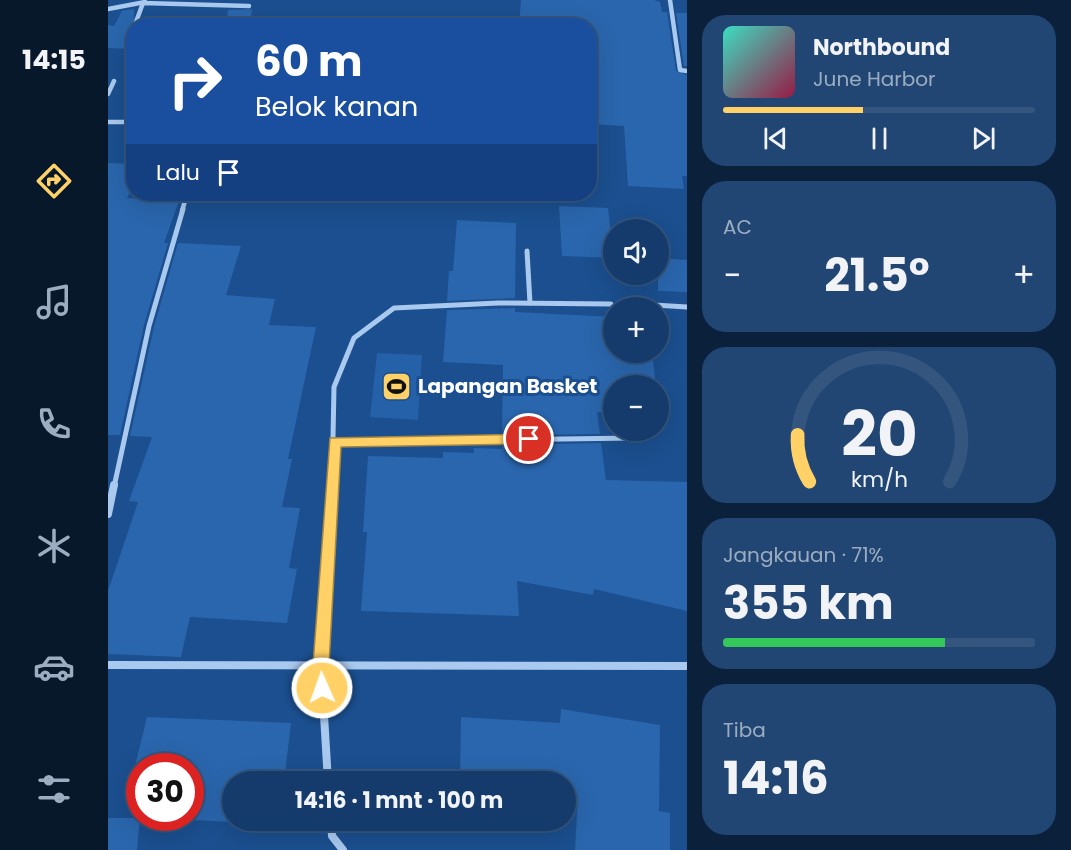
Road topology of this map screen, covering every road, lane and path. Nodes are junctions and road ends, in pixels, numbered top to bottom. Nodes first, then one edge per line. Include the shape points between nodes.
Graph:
1 (148, 0) edge
2 (670, 0) edge
3 (143, 3) junction
4 (249, 6) dead end
5 (108, 9) edge
6 (137, 18) edge
7 (687, 70) edge
8 (114, 81) dead end
9 (108, 94) edge
10 (108, 122) edge
11 (126, 122) edge
12 (185, 201) edge
13 (527, 251) dead end
14 (530, 303) junction
15 (603, 304) edge
16 (669, 306) edge
17 (687, 307) edge
18 (603, 438) edge
19 (335, 442) junction
20 (108, 514) edge
21 (108, 665) edge
22 (321, 665) junction
23 (687, 666) edge
24 (327, 771) edge
25 (332, 831) edge
26 (343, 850) edge

1 - 3 street
2 - 7 street via 680,70
3 - 4 street
3 - 5 street
3 - 6 street
8 - 9 street
10 - 11 street
12 - 20 street via 149,326
13 - 14 street
14 - 15 street
14 - 19 street via 394,308 354,338 334,387
16 - 17 street
18 - 19 street
19 - 22 street
21 - 22 street
22 - 23 street
22 - 24 street
25 - 26 street

